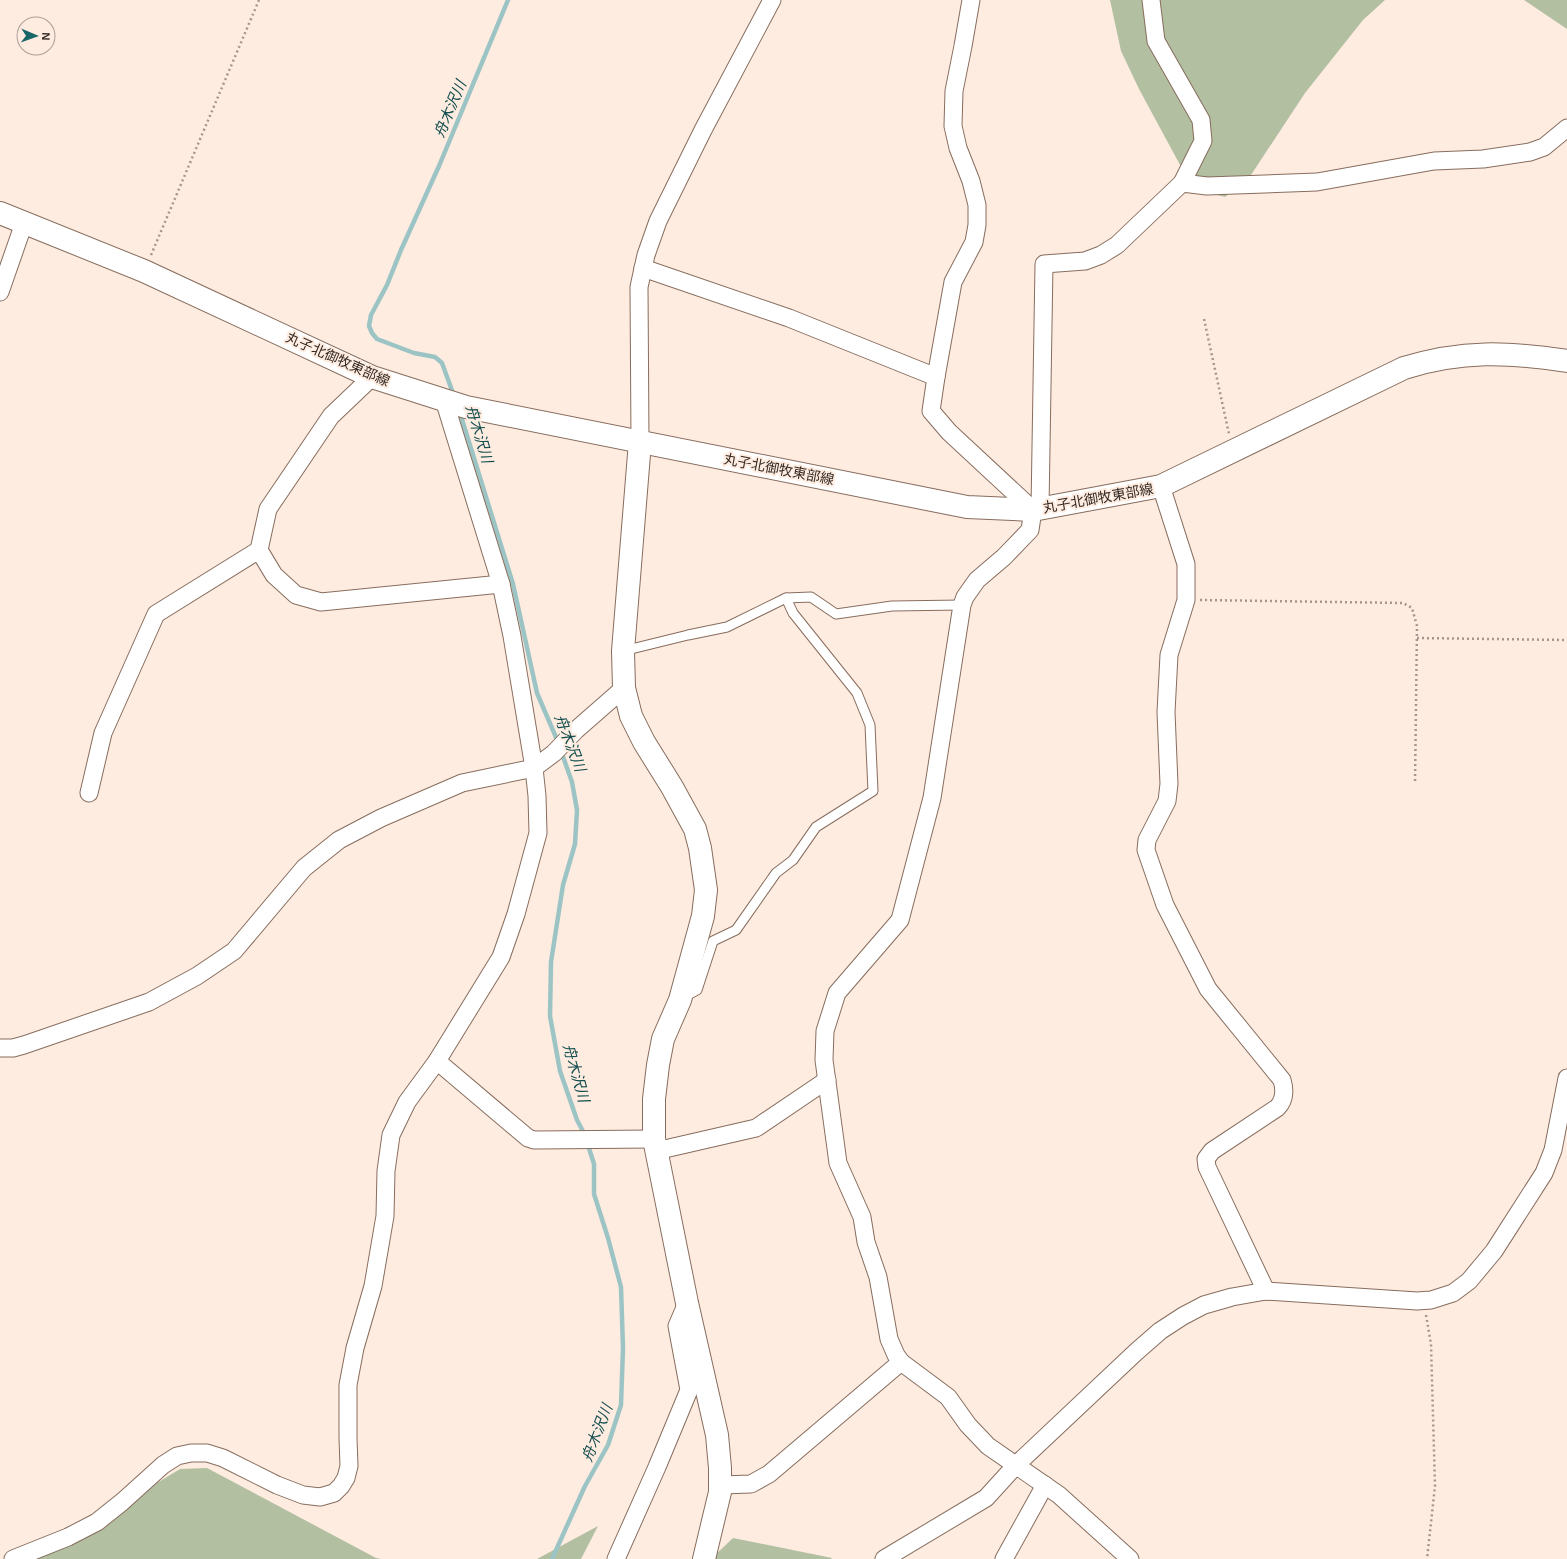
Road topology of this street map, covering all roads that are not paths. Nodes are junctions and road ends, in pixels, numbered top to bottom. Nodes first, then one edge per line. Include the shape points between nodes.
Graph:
1 (772, 0) edge
2 (971, 0) edge
3 (1151, 0) edge
4 (1567, 128) edge
5 (1182, 183) junction
6 (0, 213) edge
7 (24, 223) junction
8 (643, 268) junction
9 (0, 292) edge
10 (1567, 361) edge
11 (372, 377) junction
12 (936, 377) junction
13 (444, 400) junction
14 (640, 442) junction
15 (1161, 486) junction
16 (1036, 509) junction
17 (259, 550) junction
18 (501, 584) junction
19 (786, 598) junction
20 (962, 605) junction
21 (623, 651) junction
22 (624, 688) junction
23 (534, 768) junction
24 (89, 793) dead end
25 (680, 1000) junction
26 (0, 1048) edge
27 (437, 1061) junction
28 (1567, 1078) edge
29 (827, 1080) junction
30 (655, 1145) junction
31 (1266, 1291) junction
32 (687, 1303) junction
33 (901, 1362) junction
34 (1017, 1464) junction
35 (720, 1485) junction
36 (1045, 1485) junction
37 (13, 1559) edge
38 (616, 1559) edge
39 (704, 1559) edge
40 (884, 1559) edge
41 (1004, 1559) edge
42 (1130, 1559) edge

1 - 8 street via 658,221
2 - 12 street via 954,91 953,126 977,205 977,225 974,242 953,282
3 - 5 street via 1156,41 1202,120 1203,141
4 - 5 street via 1544,147 1530,152 1483,159 1434,161 1317,182 1207,186
5 - 16 street via 1117,245 1102,255 1085,261 1044,264
6 - 7 main road, 丸子北御牧東部線
7 - 9 street
7 - 11 main road, 丸子北御牧東部線 via 144,271
8 - 12 street via 789,318
8 - 14 street via 639,287
10 - 15 main road, 丸子北御牧東部線 via 1504,354 1469,354 1429,360 1404,368
11 - 13 main road, 丸子北御牧東部線
11 - 17 street via 332,416 268,509
12 - 16 street via 931,411 949,432
13 - 14 main road, 丸子北御牧東部線
13 - 18 street
14 - 16 main road, 丸子北御牧東部線 via 966,507
14 - 21 main road
15 - 16 main road, 丸子北御牧東部線
15 - 31 street via 1186,564 1186,600 1169,655 1166,712 1170,784 1167,801 1147,840 1146,850 1165,905 1208,989 1282,1080 1282,1104 1212,1151 1206,1160 1207,1167
16 - 20 street via 1030,530 977,580
17 - 18 street via 274,575 296,595 321,602
17 - 24 street via 156,614 103,733
18 - 23 street
19 - 20 lane via 811,597 836,614 892,606
19 - 21 lane via 727,627
19 - 25 lane via 793,613 857,693 867,714 870,724 873,791 816,827 793,860 776,873 736,930 713,941 696,990
20 - 29 street via 932,798 900,920 837,993 825,1031 824,1060
21 - 22 main road
22 - 23 street via 554,753
22 - 25 main road via 631,716 695,829 700,848 706,890 703,916
23 - 26 street via 462,783 381,818 339,840 304,868 234,951 197,976 149,1002 24,1045
23 - 27 street via 538,833 516,914 501,957
25 - 30 main road via 663,1039 658,1065 654,1099
27 - 30 street via 528,1138
27 - 37 street via 407,1102 391,1135 386,1171 384,1224 373,1286 355,1348 348,1385 349,1466 341,1486 334,1493 320,1497 303,1495 207,1453 176,1456 97,1522 68,1538
28 - 31 street via 1553,1150 1544,1173 1494,1251 1469,1281 1453,1292 1431,1300
29 - 30 street via 756,1128
29 - 33 street via 838,1163 862,1217 866,1242 878,1277 889,1339
30 - 32 main road
31 - 34 street via 1204,1305 1160,1331
32 - 35 main road via 717,1435
32 - 38 street via 677,1326 689,1390
33 - 34 street via 948,1397 968,1425 988,1446
33 - 35 street via 769,1474 751,1484
34 - 36 street
34 - 40 street via 986,1498
35 - 39 main road
36 - 41 street
36 - 42 street

